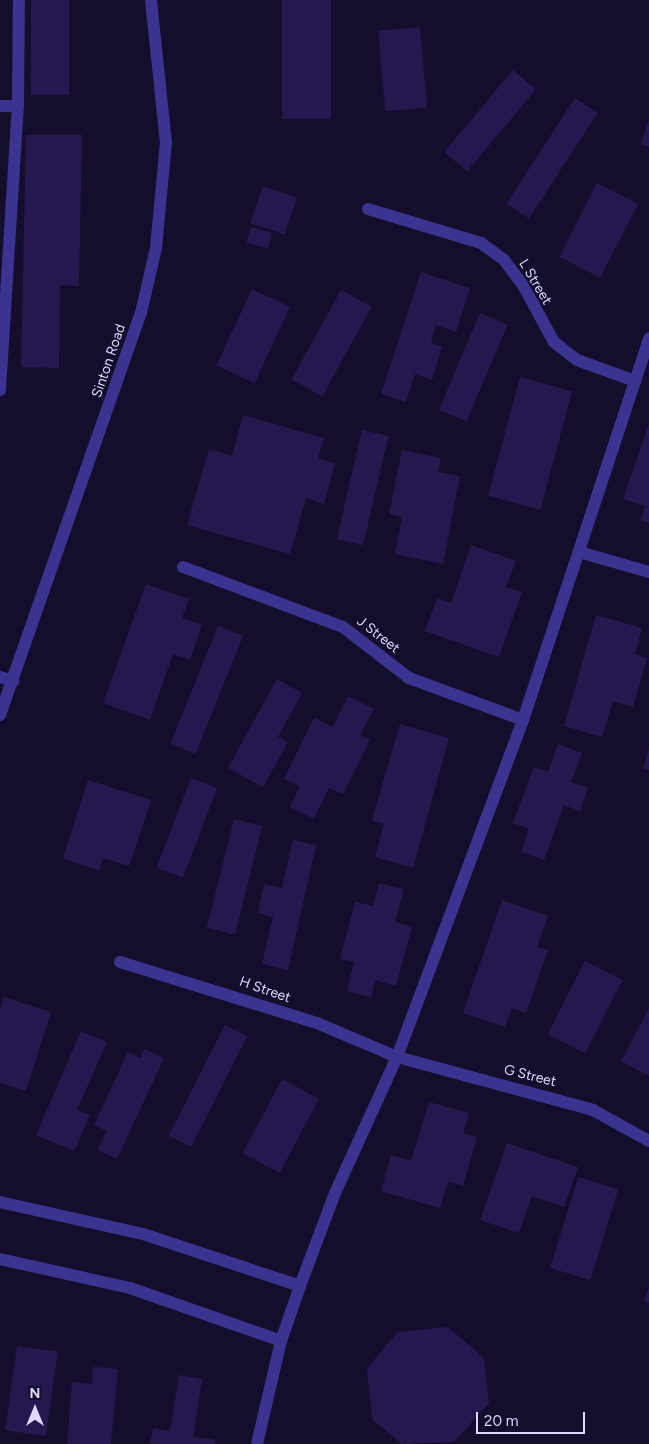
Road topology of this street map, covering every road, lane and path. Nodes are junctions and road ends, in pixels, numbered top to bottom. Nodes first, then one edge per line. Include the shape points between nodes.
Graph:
1 (19, 0) edge
2 (151, 0) edge
3 (0, 106) edge
4 (18, 106) junction
5 (368, 209) dead end
6 (649, 338) edge
7 (635, 381) junction
8 (0, 390) edge
9 (579, 552) junction
10 (183, 567) dead end
11 (649, 572) edge
12 (0, 677) edge
13 (13, 681) junction
14 (0, 716) edge
15 (523, 720) junction
16 (120, 962) dead end
17 (397, 1057) junction
18 (649, 1141) edge
19 (0, 1202) edge
20 (0, 1259) edge
21 (300, 1286) junction
22 (281, 1341) junction
23 (258, 1444) edge

1 - 4 street
2 - 13 street, Sinton Road via 166,143 156,248 141,313
3 - 4 street
4 - 8 street
5 - 7 street, L Street via 481,243 504,260 554,342 578,360
6 - 7 street
7 - 9 street
9 - 11 street
9 - 15 street
10 - 15 street, J Street via 342,627 409,678
12 - 13 street
13 - 14 street, Sinton Road
15 - 17 street
16 - 17 street, H Street via 317,1023
17 - 18 street, G Street via 593,1110
17 - 21 street via 335,1193
19 - 21 street via 143,1234
20 - 22 street via 130,1288
21 - 22 street
22 - 23 street

